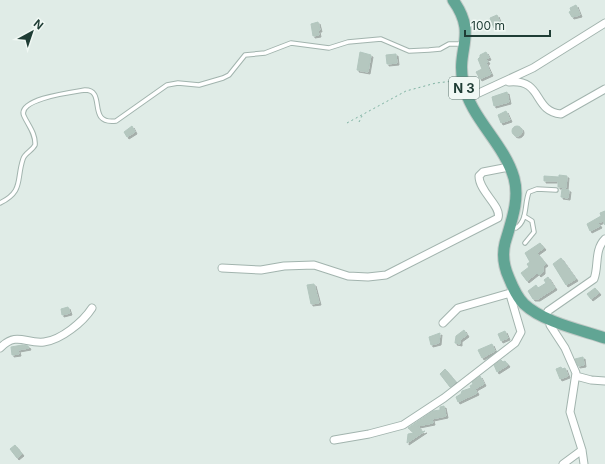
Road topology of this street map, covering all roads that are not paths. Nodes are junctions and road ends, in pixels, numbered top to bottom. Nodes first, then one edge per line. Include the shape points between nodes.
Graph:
1 (453, 0) edge
2 (605, 23) edge
3 (465, 43) junction
4 (504, 82) junction
5 (605, 89) edge
6 (468, 98) junction
7 (509, 167) junction
8 (556, 190) dead end
9 (0, 203) edge
10 (524, 216) junction
11 (510, 227) junction
12 (605, 239) edge
13 (525, 243) dead end
14 (222, 268) dead end
15 (512, 291) junction
16 (92, 308) dead end
17 (548, 318) junction
18 (443, 323) dead end
19 (605, 338) edge
20 (0, 348) edge
21 (576, 376) junction
22 (605, 381) edge
23 (334, 440) dead end
24 (582, 450) junction
25 (563, 464) edge
26 (584, 464) edge

1 - 3 main road, N 3 via 463,18 466,29
2 - 4 street via 533,68
3 - 6 main road, N 3 via 462,80
3 - 9 lane via 409,51 381,39 348,42 329,48 291,43 269,52 245,55 229,75 205,84 167,85 116,121 110,122 100,118 94,94 88,90 42,99 26,105 22,110 34,135 35,145 24,157 15,193
4 - 5 street via 518,81 527,84 544,106 552,112 561,114
4 - 6 street
6 - 7 main road, N 3
7 - 11 main road, N 3 via 514,179 516,200
7 - 14 street via 483,172 479,176 483,189 497,209 498,218 386,275 348,276 314,266 284,266 261,270
8 - 10 lane via 537,189 530,192
10 - 11 lane via 519,226
10 - 13 lane via 532,221 534,232
11 - 15 main road, N 3 via 503,256
12 - 17 street via 599,246 594,279 548,311
15 - 17 main road, N 3 via 523,304
15 - 18 street via 458,308
15 - 23 street via 521,332 515,343 444,398 404,425
16 - 20 street via 79,324 53,339 39,342 12,340
17 - 19 main road, N 3
17 - 21 street via 565,348
21 - 22 street
21 - 24 street via 570,412
24 - 25 street
24 - 26 street

